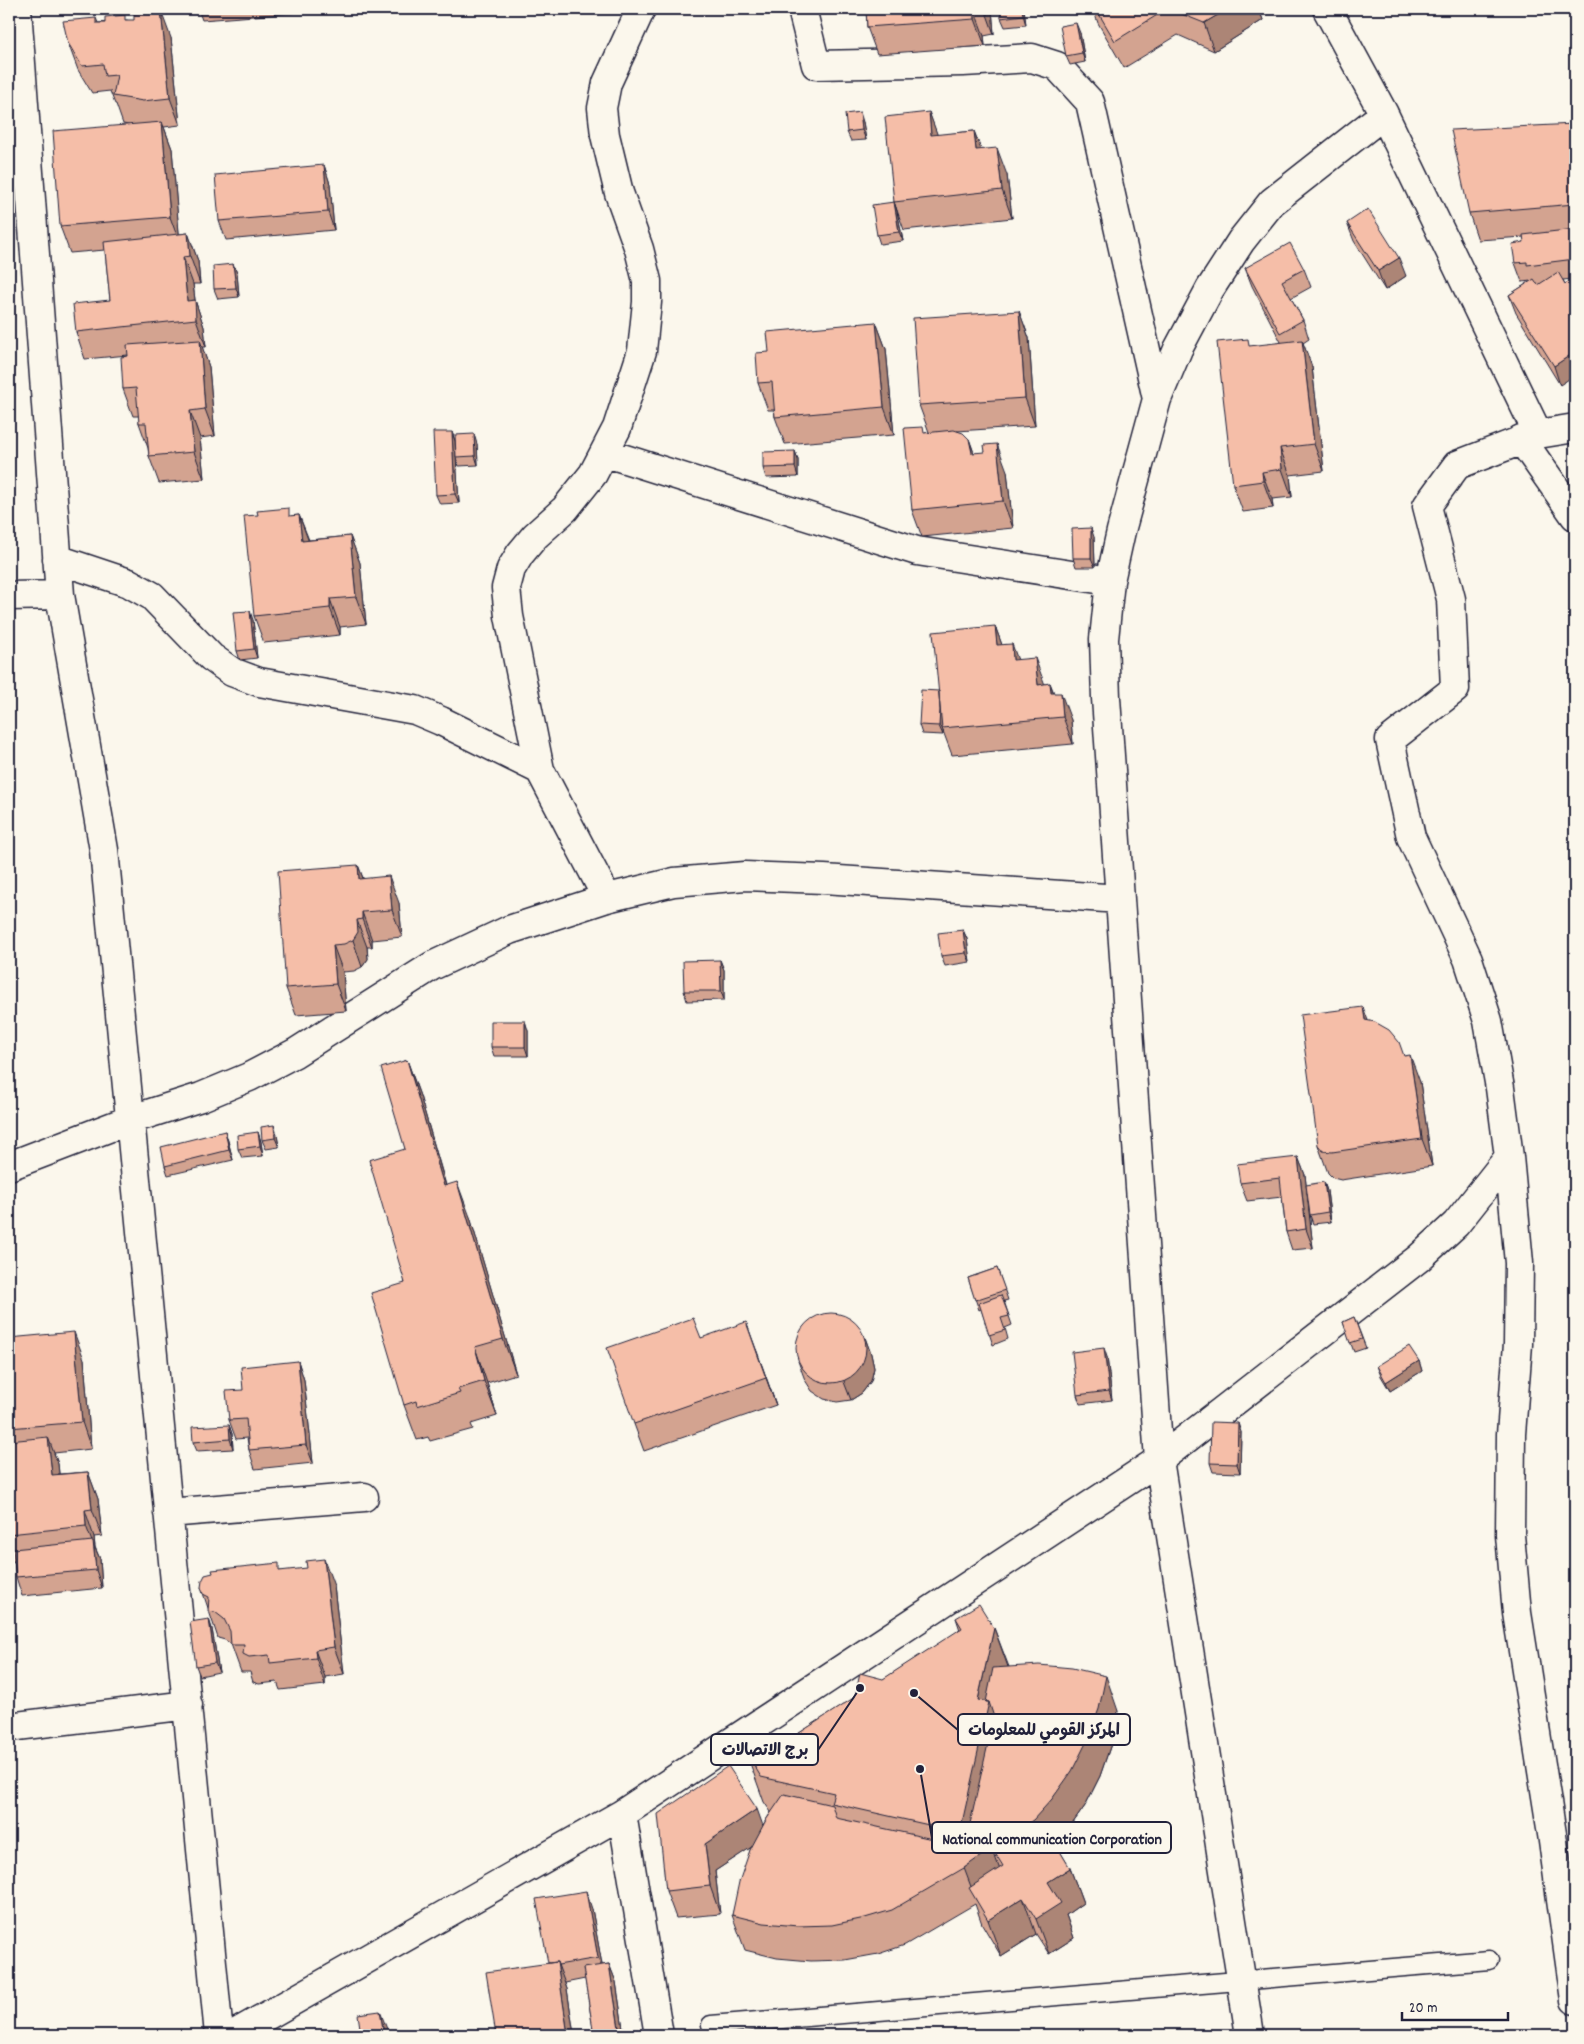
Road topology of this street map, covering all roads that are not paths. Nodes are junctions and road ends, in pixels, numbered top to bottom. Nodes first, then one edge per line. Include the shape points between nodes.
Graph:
1 (17, 9) edge
2 (641, 9) edge
3 (802, 9) edge
4 (1327, 9) edge
5 (1384, 114) junction
6 (1157, 399) junction
7 (1575, 428) edge
8 (1529, 436) junction
9 (606, 453) junction
10 (1575, 516) edge
11 (57, 559) junction
12 (1110, 581) junction
13 (60, 595) junction
14 (9, 596) edge
15 (540, 770) junction
16 (606, 898) junction
17 (1120, 900) junction
18 (129, 1120) junction
19 (1509, 1157) junction
20 (9, 1166) edge
21 (1159, 1460) junction
22 (364, 1497) dead end
23 (168, 1513) junction
24 (188, 1705) junction
25 (9, 1728) edge
26 (622, 1814) junction
27 (1489, 1960) dead end
28 (1242, 1980) junction
29 (1575, 2000) edge
30 (711, 2025) dead end
31 (219, 2035) edge
32 (234, 2035) edge
33 (658, 2035) edge
34 (1250, 2035) edge

1 - 11 street
2 - 9 street via 607,83 602,108 619,193 647,281 642,351
3 - 6 street via 816,65 1032,58 1057,66 1090,102
4 - 5 street
5 - 6 street via 1272,202 1246,234 1210,289 1178,349
5 - 8 street
6 - 12 street
7 - 8 street
8 - 10 street
8 - 19 street via 1457,465 1427,506 1451,599 1455,689 1390,740 1411,837 1468,959 1488,1021
9 - 12 street via 917,551
9 - 15 street via 565,509 520,554 511,569 506,588
11 - 13 street
11 - 15 street via 129,582 152,596 211,656 232,672 259,682 415,710
12 - 17 street via 1104,639 1105,678
13 - 14 street
13 - 18 street via 104,850
15 - 16 street
16 - 17 street via 674,882 745,876
16 - 18 street via 509,930 432,966 296,1053 249,1077 201,1097
17 - 21 street
18 - 20 street
18 - 23 street
19 - 21 street via 1456,1224 1419,1258
19 - 29 street via 1519,1263 1518,1344 1511,1434 1511,1545 1517,1613
21 - 26 street
21 - 28 street
22 - 23 street
23 - 24 street
24 - 25 street
24 - 31 street
26 - 32 street
26 - 33 street
27 - 28 lane
28 - 30 lane
28 - 34 street

